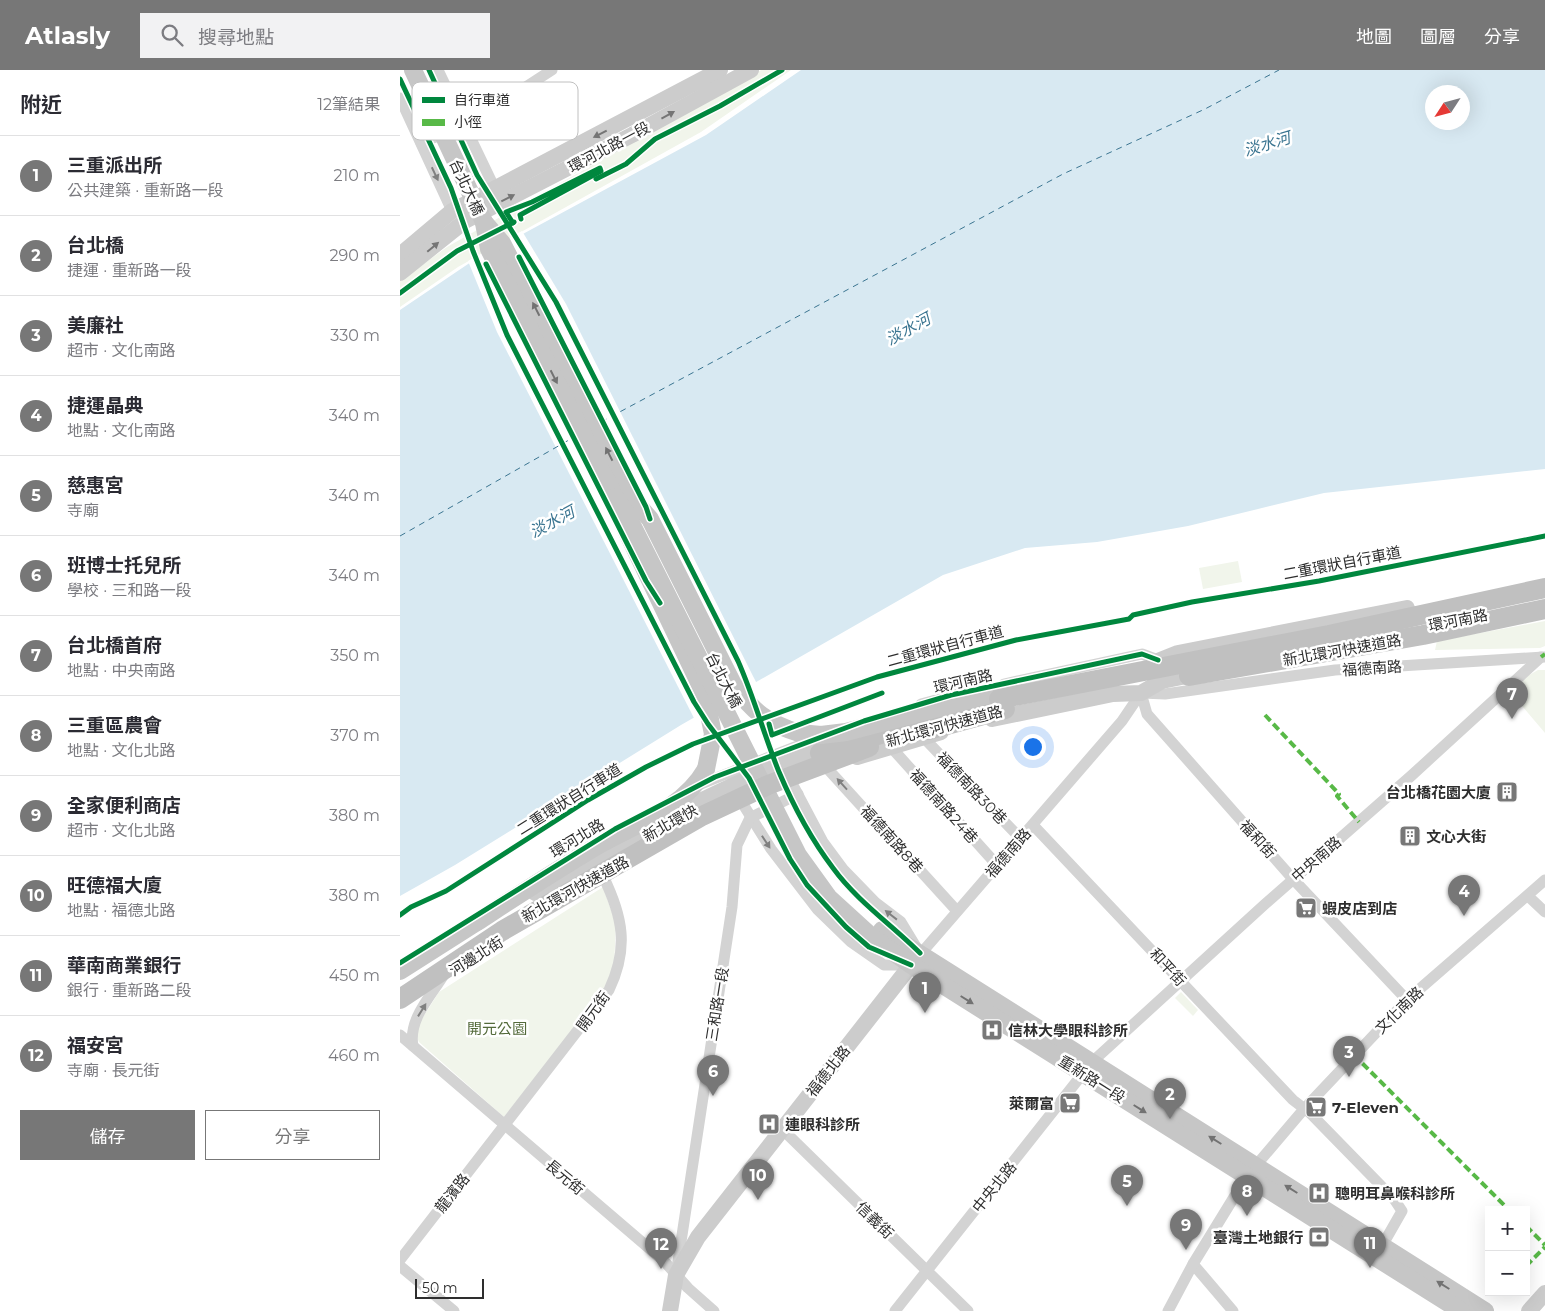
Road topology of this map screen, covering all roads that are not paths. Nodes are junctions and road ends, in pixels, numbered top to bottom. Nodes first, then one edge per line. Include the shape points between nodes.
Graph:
1 (413, 70) edge
2 (438, 70) edge
3 (552, 70) edge
4 (720, 70) edge
5 (751, 70) edge
6 (419, 82) edge
7 (444, 82) edge
8 (533, 82) edge
9 (400, 98) edge
10 (412, 124) edge
11 (420, 140) edge
12 (428, 140) edge
13 (446, 140) edge
14 (471, 140) edge
15 (421, 143) junction
16 (495, 189) junction
17 (458, 207) junction
18 (400, 255) edge
19 (400, 273) edge
20 (623, 497) junction
21 (1545, 582) edge
22 (1545, 588) edge
23 (1545, 598) edge
24 (1545, 604) edge
25 (1545, 609) edge
26 (1543, 657) edge
27 (1158, 660) junction
28 (1141, 693) junction
29 (923, 737) junction
30 (890, 746) junction
31 (780, 758) junction
32 (823, 760) junction
33 (745, 766) junction
34 (731, 785) junction
35 (794, 787) junction
36 (741, 801) junction
37 (750, 818) junction
38 (1033, 825) junction
39 (1020, 838) junction
40 (997, 865) junction
41 (604, 876) junction
42 (1293, 879) junction
43 (1545, 880) edge
44 (1528, 896) junction
45 (957, 911) junction
46 (1545, 912) edge
47 (878, 934) joint
48 (916, 959) junction
49 (400, 963) edge
50 (400, 971) edge
51 (443, 976) junction
52 (400, 978) edge
53 (1181, 981) junction
54 (400, 985) edge
55 (400, 999) edge
56 (1407, 1000) junction
57 (400, 1006) edge
58 (400, 1035) edge
59 (413, 1046) junction
60 (1088, 1068) junction
61 (1304, 1109) junction
62 (504, 1126) junction
63 (782, 1129) junction
64 (1251, 1171) junction
65 (1382, 1246) junction
66 (400, 1260) edge
67 (1193, 1264) junction
68 (400, 1266) edge
69 (927, 1270) junction
70 (676, 1274) junction
71 (1545, 1293) edge
72 (454, 1311) edge
73 (670, 1311) edge
74 (714, 1311) edge
75 (895, 1311) edge
76 (968, 1311) edge
77 (1168, 1311) edge
78 (1233, 1311) edge
79 (1461, 1311) edge
80 (1485, 1311) edge
81 (1529, 1311) edge

1 - 6 main road, 台北大橋, bridge
2 - 7 street
3 - 8 street
4 -> 16 street, 環河北路一段
19 -> 5 street, 環河北路一段 via 465,221
9 - 10 street
11 - 15 street
12 - 15 street
13 - 20 main road, 台北大橋, bridge via 484,222 502,243
14 - 16 street
15 -> 17 street
16 - 17 street, 環河北路一段
17 - 18 street, 環河北路一段
20 - 27 main road, bridge via 650,519 733,684 754,710 768,721 799,733 846,732 1010,688
20 - 47 main road, 台北大橋 via 639,518 802,841 837,888
20 - 50 main road, bridge via 618,513 705,695 713,734 708,763 698,782 674,804 599,846
21 - 27 street, 環河南路 via 1178,653
22 - 32 highway, 新北環河快速道路, bridge via 1329,635 1000,699
23 - 27 highway, bridge via 1347,638 1180,665
24 - 28 street, 環河南路 via 1162,681
25 - 55 highway, 新北環河快速道路, bridge via 1378,644 1005,709 842,756 768,785 700,818 502,931
26 - 28 street, 福德南路 via 1336,670 1165,694
26 - 42 street, 中央南路
27 - 28 street, 福德南路
27 - 31 street, 環河南路 via 1144,668 954,707
28 - 29 street, 環河南路 via 1103,696
28 - 38 street, 福德南路 via 1122,721
28 - 42 street, 福和街 via 1147,714
29 - 30 street, 環河南路
29 - 39 street, 福德南路30巷
30 - 32 street, 環河南路
30 - 40 street, 福德南路24巷
31 - 33 street, 環河北路
31 - 34 street, 環河北路
31 - 35 street, 重新路一段
32 - 35 street, 環河南路
45 -> 32 street, 福德南路8巷
32 - 54 highway, 新北環快 via 763,775 694,809 539,896
33 - 34 street via 734,776
33 - 49 street, 環河北路 via 706,781 615,829
34 - 36 street
34 - 52 street, 環河北路 via 539,891
35 - 36 street, 河邊北街
35 - 37 street
48 -> 35 street, 重新路一段 via 901,922 876,903 843,869 823,842
36 - 37 street
36 - 41 street, 河邊北街
37 -> 48 street via 793,880 851,942 884,965
37 - 70 street, 三和路一段 via 737,845 732,907
38 - 39 street, 福德南路
38 - 53 street, 和平街
39 - 40 street, 福德南路
40 - 45 street, 福德南路
41 - 51 street, 河邊北街
41 - 62 street, 開元街 via 620,919 622,944 614,979 600,1004
42 - 53 street, 中央南路
42 - 56 street, 福和街
43 - 44 street, 文化南路
44 - 46 street
44 - 56 street, 文化南路
45 - 48 street, 福德南路
47 - 48 main road, 重新路一段 via 896,941
48 - 60 main road, 重新路一段
48 - 63 street, 福德北路
51 - 57 street, 河邊北街
59 -> 51 street via 410,1034
53 - 60 street, 中央南路
53 - 61 street, 和平街
56 - 61 street, 文化南路
58 - 59 street, 長元街
59 - 62 street, 長元街
60 - 64 main road, 重新路一段
60 - 69 street, 中央北路
61 - 64 street, 文化南路
61 - 65 street, 和平街 via 1394,1199 1402,1211
62 - 66 street, 龍濱路
62 - 70 street, 長元街
63 - 69 street, 信義街
63 - 70 street, 福德北路 via 698,1237
65 -> 64 main road
64 - 67 street, 文化南路
64 - 79 main road
80 -> 65 main road
67 - 77 street, 文化南路
67 - 78 street
68 - 72 street
69 - 75 street, 中央北路
69 - 76 street, 信義街
70 - 73 street
70 - 74 street, 長元街
71 - 81 street

